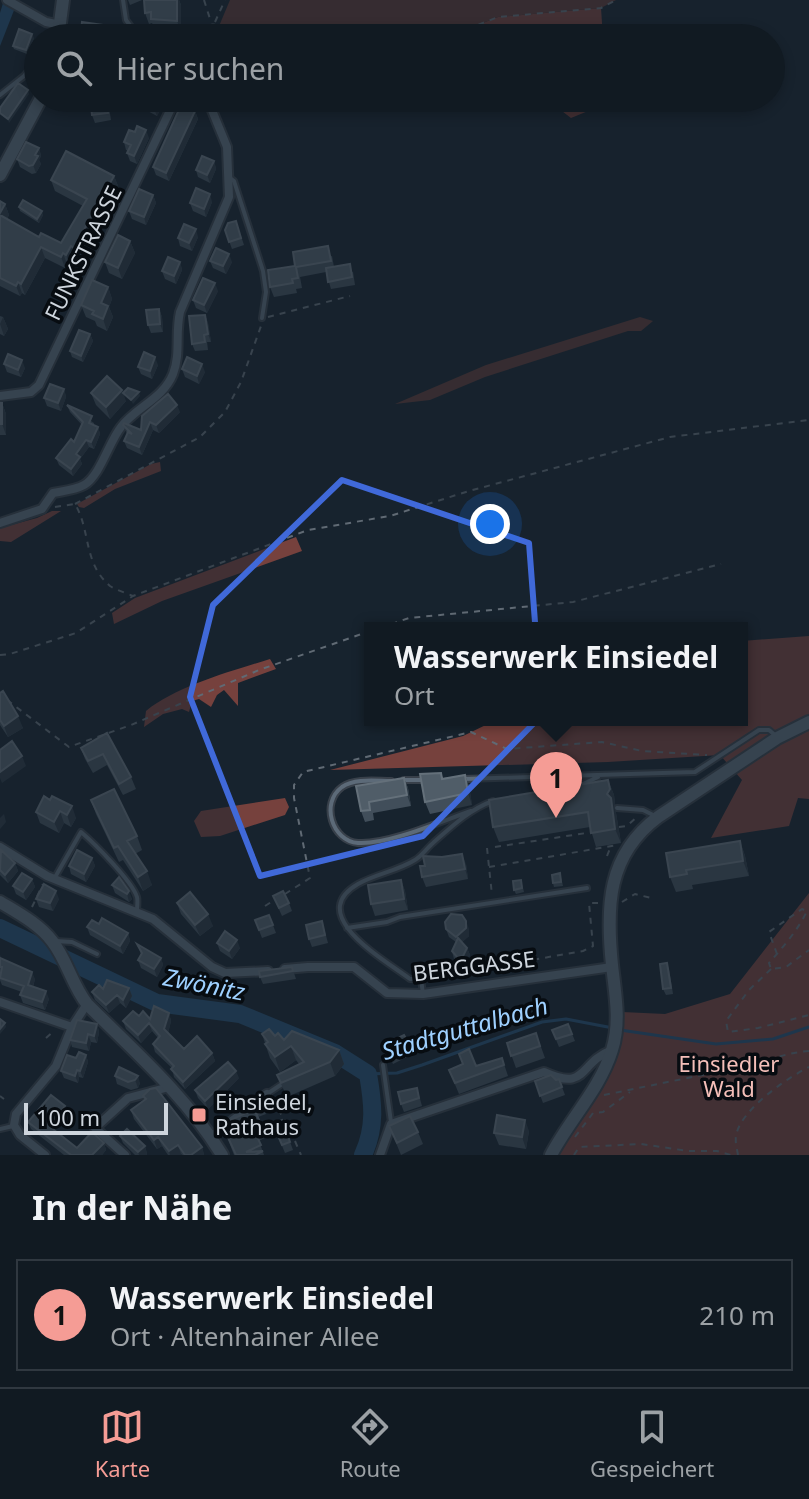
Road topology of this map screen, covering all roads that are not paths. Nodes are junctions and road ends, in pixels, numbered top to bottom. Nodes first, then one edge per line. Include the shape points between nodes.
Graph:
1 (7, 0) edge
2 (63, 0) edge
3 (123, 0) edge
4 (24, 6) edge
5 (49, 24) edge
6 (60, 24) edge
7 (128, 24) edge
8 (24, 76) edge
9 (0, 95) edge
10 (34, 112) edge
11 (169, 112) edge
12 (213, 112) edge
13 (0, 175) edge
14 (230, 178) junction
15 (262, 318) road end
16 (0, 396) edge
17 (0, 523) edge
18 (809, 722) edge
19 (777, 738) junction
20 (600, 776) junction
21 (460, 779) edge
22 (429, 780) edge
23 (555, 789) edge
24 (499, 800) edge
25 (617, 808) road end
26 (471, 811) junction
27 (658, 817) junction
28 (0, 847) edge
29 (54, 879) junction
30 (587, 888) dead end
31 (0, 902) edge
32 (137, 913) junction
33 (347, 928) junction
34 (52, 941) junction
35 (97, 954) dead end
36 (612, 967) junction
37 (481, 969) road end
38 (421, 979) junction
39 (423, 994) junction
40 (0, 1002) edge
41 (87, 1004) junction
42 (72, 1027) junction
43 (613, 1047) junction
44 (383, 1065) dead end
45 (289, 1079) edge
46 (169, 1087) junction
47 (267, 1094) joint
48 (391, 1124) junction
49 (14, 1125) junction
50 (1, 1129) edge
51 (211, 1137) junction
52 (45, 1155) edge
53 (125, 1155) edge
54 (222, 1155) edge
55 (380, 1155) edge
56 (551, 1155) edge

1 - 4 street
2 - 6 street
3 - 7 lane
4 - 5 street
8 - 9 lane
10 - 13 street
11 - 16 street, FUNKSTRASSE via 39,385 31,392
12 - 14 street via 227,147
14 - 15 lane via 263,271
14 - 17 street via 229,197 180,312 179,356 172,377 118,431 85,485 53,493 42,509
18 - 19 street
19 - 20 lane via 769,730 759,730 695,772
19 - 27 street
20 - 21 lane
20 - 23 lane
22 - 26 lane via 350,783 334,797 329,809 332,823 354,843 374,842
24 - 26 lane
25 - 27 lane
26 - 33 lane via 417,859 345,892 339,908
27 - 36 street via 625,852 613,880
28 - 29 street, BERGGASSE
29 - 32 street, BERGGASSE
29 - 32 lane via 81,832 131,887 138,898
30 - 33 lane
31 - 34 street
32 - 39 street, BERGGASSE via 153,919 225,973 354,967 387,993
33 - 38 lane via 410,979
34 - 35 lane via 72,942
34 - 41 street
36 - 39 street, BERGGASSE
36 - 43 street via 617,1012
37 - 38 lane
38 - 39 lane
40 - 42 street
41 - 42 street
41 - 46 street
42 - 49 street via 56,1066 16,1114
43 - 48 street via 572,1080 544,1072
43 - 56 street via 601,1077
44 - 48 lane
45 - 47 lane
46 - 51 street
46 - 53 street via 128,1098 95,1128
47 - 51 street
48 - 55 street
49 - 50 lane
49 - 52 street
51 - 54 street

